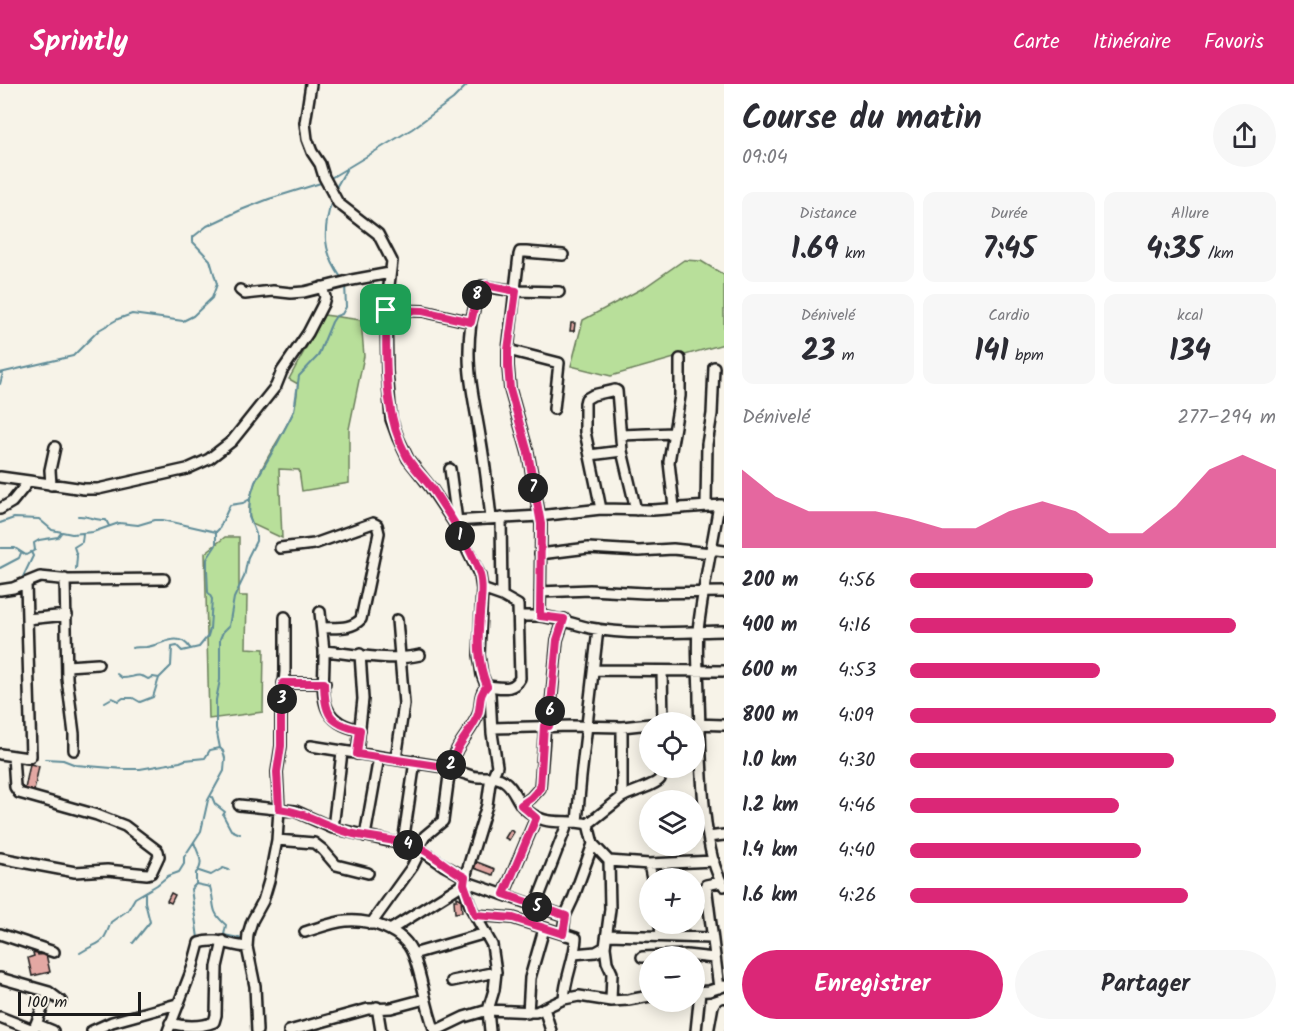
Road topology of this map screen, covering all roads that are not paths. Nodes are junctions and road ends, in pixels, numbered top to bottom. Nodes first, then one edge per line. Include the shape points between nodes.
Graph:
1 (311, 84) edge
2 (563, 255) dead end
3 (390, 273) junction
4 (322, 287) junction
5 (240, 290) dead end
6 (516, 291) junction
7 (559, 292) dead end
8 (386, 310) junction
9 (471, 322) junction
10 (508, 350) junction
11 (680, 359) dead end
12 (714, 367) dead end
13 (554, 409) dead end
14 (674, 433) junction
15 (621, 435) junction
16 (55, 447) dead end
17 (622, 451) junction
18 (590, 455) junction
19 (450, 469) dead end
20 (0, 477) edge
21 (29, 481) junction
22 (51, 485) junction
23 (706, 505) junction
24 (722, 505) edge
25 (674, 507) junction
26 (0, 509) edge
27 (601, 509) junction
28 (636, 510) junction
29 (539, 516) junction
30 (496, 518) junction
31 (455, 521) junction
32 (280, 548) dead end
33 (711, 551) junction
34 (724, 551) edge
35 (540, 554) junction
36 (65, 579) junction
37 (164, 579) dead end
38 (26, 584) junction
39 (0, 590) edge
40 (482, 590) junction
41 (540, 591) junction
42 (704, 591) junction
43 (724, 592) edge
44 (502, 596) junction
45 (320, 612) dead end
46 (67, 615) junction
47 (519, 616) junction
48 (540, 616) junction
49 (285, 617) dead end
50 (564, 619) junction
51 (27, 620) junction
52 (397, 620) dead end
53 (322, 628) junction
54 (598, 628) junction
55 (724, 631) edge
56 (698, 632) junction
57 (324, 651) junction
58 (360, 654) junction
59 (420, 655) dead end
60 (400, 657) junction
61 (98, 664) dead end
62 (67, 666) junction
63 (594, 670) junction
64 (662, 671) junction
65 (724, 671) edge
66 (698, 672) junction
67 (283, 683) junction
68 (324, 683) junction
69 (487, 686) junction
70 (663, 712) edge
71 (697, 712) edge
72 (705, 724) edge
73 (639, 725) edge
74 (724, 725) edge
75 (547, 726) junction
76 (587, 726) junction
77 (622, 727) junction
78 (492, 728) junction
79 (360, 730) junction
80 (311, 746) dead end
81 (74, 750) dead end
82 (342, 752) junction
83 (0, 754) edge
84 (357, 754) junction
85 (14, 756) junction
86 (380, 757) junction
87 (396, 759) junction
88 (415, 761) junction
89 (450, 768) junction
90 (492, 777) junction
91 (659, 778) edge
92 (702, 778) edge
93 (622, 797) junction
94 (239, 805) dead end
95 (521, 805) junction
96 (279, 809) junction
97 (536, 818) junction
98 (573, 822) junction
99 (588, 824) junction
100 (333, 828) junction
101 (724, 835) edge
102 (365, 836) junction
103 (708, 837) junction
104 (277, 840) junction
105 (403, 843) junction
106 (593, 844) junction
107 (420, 848) junction
108 (0, 858) edge
109 (609, 861) junction
110 (714, 861) junction
111 (650, 864) junction
112 (651, 868) edge
113 (368, 873) dead end
114 (464, 881) junction
115 (723, 884) edge
116 (706, 885) joint
117 (504, 894) junction
118 (535, 907) junction
119 (475, 915) junction
120 (566, 916) junction
121 (371, 924) junction
122 (544, 928) junction
123 (390, 930) junction
124 (305, 932) dead end
125 (486, 933) junction
126 (0, 934) edge
127 (563, 934) junction
128 (608, 935) junction
129 (661, 936) joint
130 (711, 938) junction
131 (223, 940) junction
132 (247, 947) junction
133 (605, 947) junction
134 (54, 952) dead end
135 (413, 954) junction
136 (574, 954) junction
137 (705, 956) edge
138 (714, 957) junction
139 (496, 972) junction
140 (0, 978) edge
141 (452, 981) dead end
142 (721, 987) edge
143 (705, 990) edge
144 (49, 992) junction
145 (639, 998) edge
146 (425, 999) junction
147 (564, 999) junction
148 (61, 1000) dead end
149 (611, 1001) junction
150 (177, 1004) junction
151 (377, 1007) junction
152 (544, 1008) junction
153 (724, 1009) edge
154 (489, 1010) junction
155 (696, 1012) edge
156 (528, 1013) junction
157 (0, 1017) edge
158 (454, 1026) edge
159 (169, 1027) edge
160 (34, 1028) edge
161 (53, 1031) edge
162 (92, 1031) edge
163 (257, 1031) edge
164 (289, 1031) edge
165 (381, 1031) edge
166 (490, 1031) edge
167 (551, 1031) edge
168 (696, 1031) edge
169 (720, 1031) edge

1 - 3 street via 305,123 312,152 338,203 378,234 392,261
2 - 6 street via 520,252
3 - 4 street
3 - 8 street
4 - 5 street via 291,293 245,294
4 - 22 street via 323,304 276,386 246,426 209,459 187,469 105,488
6 - 7 street
6 - 9 street via 482,286
6 - 10 street
8 - 9 street via 431,312
8 - 31 street via 392,419 408,459
9 - 30 street via 470,384
10 - 13 street via 559,363
10 - 29 street via 510,389 528,453
11 - 14 street
12 - 23 street
14 - 15 street
14 - 25 street via 669,462
15 - 17 street
15 - 18 street via 617,391 586,399 585,432
16 - 22 street
17 - 18 street
17 - 28 street
18 - 27 street
19 - 31 street
20 - 21 street
21 - 22 street
21 - 26 street
23 - 24 street
23 - 25 street
24 - 33 street
25 - 28 street
27 - 28 street
27 - 29 street
29 - 30 street
29 - 35 street
30 - 31 street
30 - 44 street
31 - 40 street via 478,569
32 - 53 street via 314,544 377,525 379,533 361,619 350,627
33 - 34 street
33 - 35 street via 588,549
33 - 42 street
35 - 41 street
36 - 37 street
36 - 38 street via 40,577
36 - 46 street
38 - 39 street
38 - 51 street
40 - 44 street
40 - 69 street via 478,643
41 - 42 street
41 - 48 street
42 - 43 street
42 - 56 street
44 - 47 street via 518,605
45 - 53 street
46 - 51 street
46 - 62 street
47 - 48 street
47 - 69 street via 520,678 510,688
48 - 50 street
49 - 67 street
50 - 54 street
50 - 75 street via 557,640
51 - 85 street via 31,756
52 - 60 street
53 - 57 street
54 - 56 street
54 - 63 street
55 - 56 street
56 - 66 street
57 - 58 street
57 - 68 street
58 - 60 street
58 - 79 street
59 - 60 street
60 - 87 street via 404,704
61 - 62 street
62 - 81 street
63 - 64 street
63 - 76 street
64 - 66 street
64 - 70 street
65 - 66 street
66 - 71 street
67 - 68 street
67 - 96 street via 277,772
68 - 79 street via 327,713 344,727
69 - 78 street
69 - 89 street via 480,697 477,716
72 - 74 street
73 - 77 street
75 - 76 street
75 - 78 street
75 - 95 street via 540,788
76 - 77 street
76 - 98 street
77 - 93 street
78 - 90 street via 497,765
79 - 84 street
80 - 82 street
82 - 84 street
82 - 100 street
83 - 85 street
84 - 86 street
85 - 108 street via 15,787 19,793 113,820 159,854 147,874 68,871
86 - 87 street
86 - 102 street
87 - 88 street
88 - 89 street
88 - 105 street
89 - 90 street via 474,777
89 - 107 street via 443,822 425,836
90 - 95 street via 506,782
90 - 114 street
91 - 93 street via 655,784
92 - 103 street
93 - 99 street
94 - 96 street
95 - 97 street
96 - 100 street via 295,811
96 - 104 street
97 - 98 street
97 - 117 street
98 - 99 street
98 - 118 street
99 - 106 street
100 - 102 street
101 - 103 street
102 - 105 street
103 - 110 street
104 - 113 street via 314,843 336,865
104 - 132 street via 269,881 250,928
105 - 107 street
106 - 109 street
106 - 120 street
107 - 114 street
107 - 121 street via 412,867
109 - 111 street
109 - 128 street
110 - 111 street
110 - 115 street
111 - 112 street
114 - 117 street
114 - 119 street
114 - 123 street
115 - 116 street
116 - 130 street
117 - 118 street
118 - 120 street
119 - 122 street via 513,918
119 - 125 street
120 - 127 street
121 - 123 street
121 - 124 street via 347,921
122 - 127 street
122 - 156 street via 530,978
123 - 135 street via 401,936
125 - 135 street
125 - 139 street
126 - 134 street
127 - 136 street via 576,938
128 - 129 street
128 - 133 street
129 - 130 street
130 - 138 street
131 - 132 street
131 - 150 street via 200,943
131 - 159 street via 217,967 214,1022
132 - 163 street via 255,986
133 - 136 street
133 - 149 street via 612,972
135 - 146 street
136 - 147 street
137 - 138 street
138 - 142 street
139 - 141 street
139 - 154 street
140 - 144 street
142 - 143 street
144 - 148 street
144 - 160 street
145 - 149 street
146 - 151 street via 391,1008
146 - 158 street via 435,1031
147 - 149 street via 579,996
147 - 152 street
150 - 159 street
150 - 162 street
151 - 164 street
151 - 165 street
152 - 156 street
152 - 167 street
153 - 169 street
154 - 156 street
154 - 158 street
154 - 166 street
155 - 168 street
157 - 160 street
160 - 161 street

